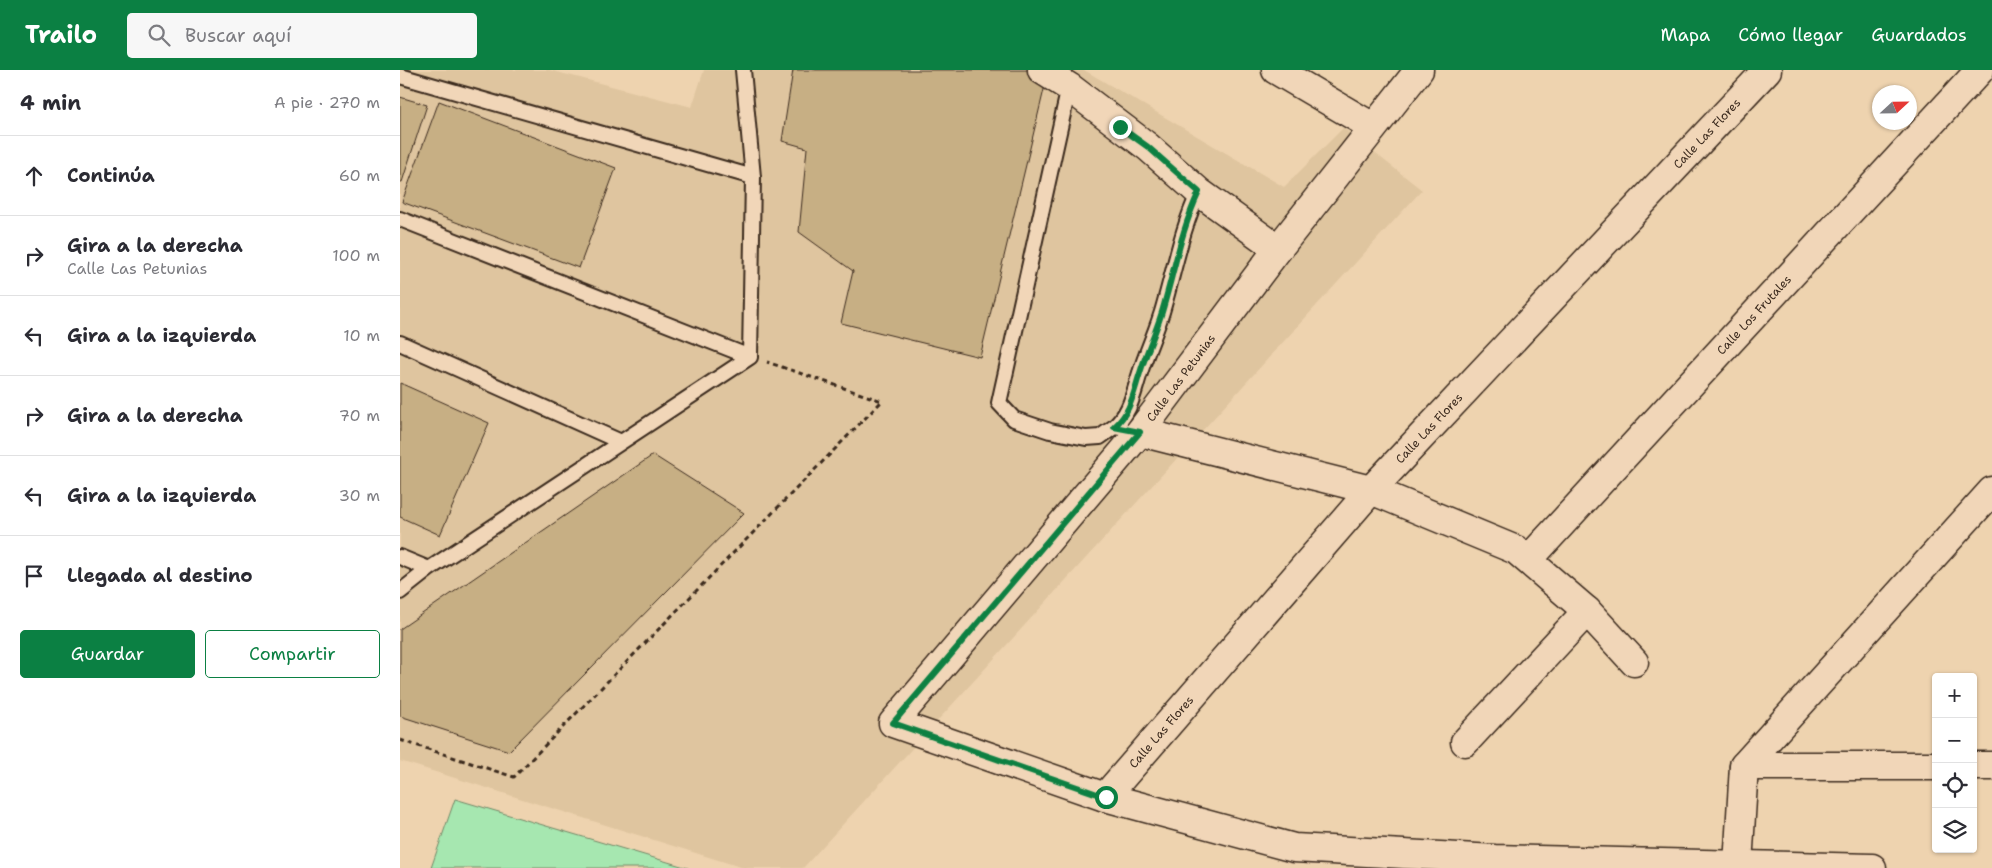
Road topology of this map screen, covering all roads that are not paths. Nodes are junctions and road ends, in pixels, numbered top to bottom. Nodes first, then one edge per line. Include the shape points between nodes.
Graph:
1 (743, 70) edge
2 (1042, 70) edge
3 (1276, 70) edge
4 (1419, 70) edge
5 (1767, 70) edge
6 (1980, 70) edge
7 (400, 76) edge
8 (1069, 87) junction
9 (1373, 127) junction
10 (753, 177) junction
11 (1199, 192) junction
12 (400, 219) edge
13 (1278, 249) junction
14 (400, 343) edge
15 (750, 357) junction
16 (1127, 430) junction
17 (621, 442) junction
18 (1371, 490) junction
19 (1992, 490) edge
20 (400, 557) edge
21 (1529, 559) junction
22 (429, 569) junction
23 (400, 592) edge
24 (1587, 611) junction
25 (1634, 662) dead end
26 (1465, 742) dead end
27 (1744, 766) junction
28 (1932, 766) edge
29 (1977, 766) edge
30 (1992, 766) edge
31 (1106, 797) junction
32 (1292, 858) edge
33 (1494, 863) edge
34 (1738, 865) junction
35 (1872, 868) edge

1 - 10 lane
2 - 8 street
3 - 9 street
4 - 9 street, Calle Las Petunias
5 - 18 street, Calle Las Flores
6 - 21 street, Calle Los Frutales
7 - 10 lane
8 - 11 street via 1148,147
8 - 16 lane via 999,403 1014,419 1050,431 1086,438
9 - 13 street, Calle Las Petunias
10 - 15 lane
11 - 13 street
11 - 16 lane via 1189,213 1164,308 1123,419
12 - 15 lane
13 - 16 street, Calle Las Petunias
14 - 17 lane
15 - 17 lane
16 - 18 street
16 - 31 street, Calle Las Petunias via 893,723
17 - 22 lane
18 - 21 street via 1516,550
18 - 31 street, Calle Las Flores
19 - 27 street
20 - 22 lane
21 - 24 street
22 - 23 lane
24 - 25 street
24 - 26 street
27 - 28 street
27 - 34 street
29 - 30 street
31 - 32 street
32 - 33 street
33 - 34 street
34 - 35 street

